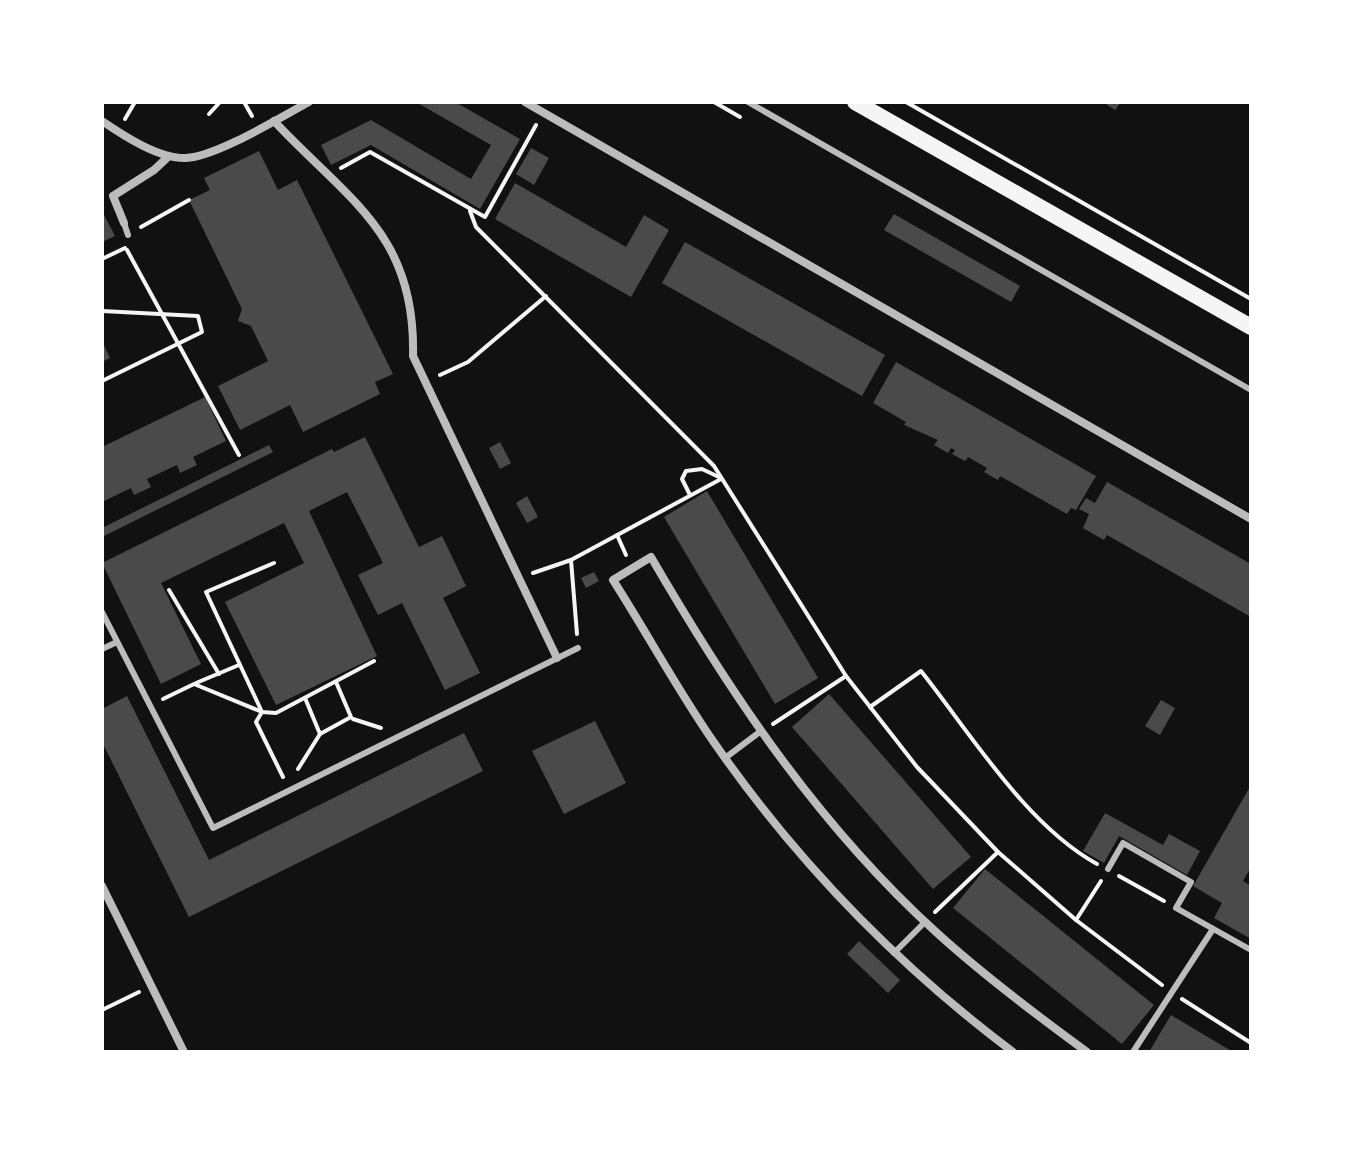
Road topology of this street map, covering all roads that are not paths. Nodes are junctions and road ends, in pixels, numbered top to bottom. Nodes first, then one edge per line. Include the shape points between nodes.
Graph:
1 (309, 102) edge
2 (525, 102) edge
3 (748, 102) edge
4 (855, 102) edge
5 (102, 121) edge
6 (274, 121) junction
7 (169, 156) junction
8 (124, 223) joint
9 (128, 235) road end
10 (1251, 327) edge
11 (1251, 390) edge
12 (1251, 519) edge
13 (102, 612) edge
14 (117, 642) junction
15 (578, 648) road end
16 (102, 649) edge
17 (557, 658) junction
18 (761, 731) junction
19 (725, 758) junction
20 (1108, 869) road end
21 (102, 886) edge
22 (925, 922) junction
23 (1213, 929) junction
24 (1251, 950) edge
25 (894, 953) junction
26 (184, 1052) edge
27 (1013, 1052) edge
28 (1087, 1052) edge
29 (1133, 1052) edge

1 - 6 street
2 - 12 street
3 - 11 lane
4 - 10 main road
5 - 7 street
6 - 7 street via 187,158
6 - 17 street via 362,207 389,243 414,315 413,356
7 - 8 street via 113,196
8 - 9 lane
13 - 14 lane
14 - 16 lane
14 - 17 lane via 213,828
15 - 17 lane
18 - 19 lane
18 - 19 street via 700,643 651,557 613,580
18 - 22 street via 836,829
19 - 25 street via 803,860
20 - 23 lane via 1123,843 1191,882 1176,908
21 - 26 street
22 - 25 lane
22 - 28 street
23 - 24 lane
23 - 29 lane
25 - 27 street

